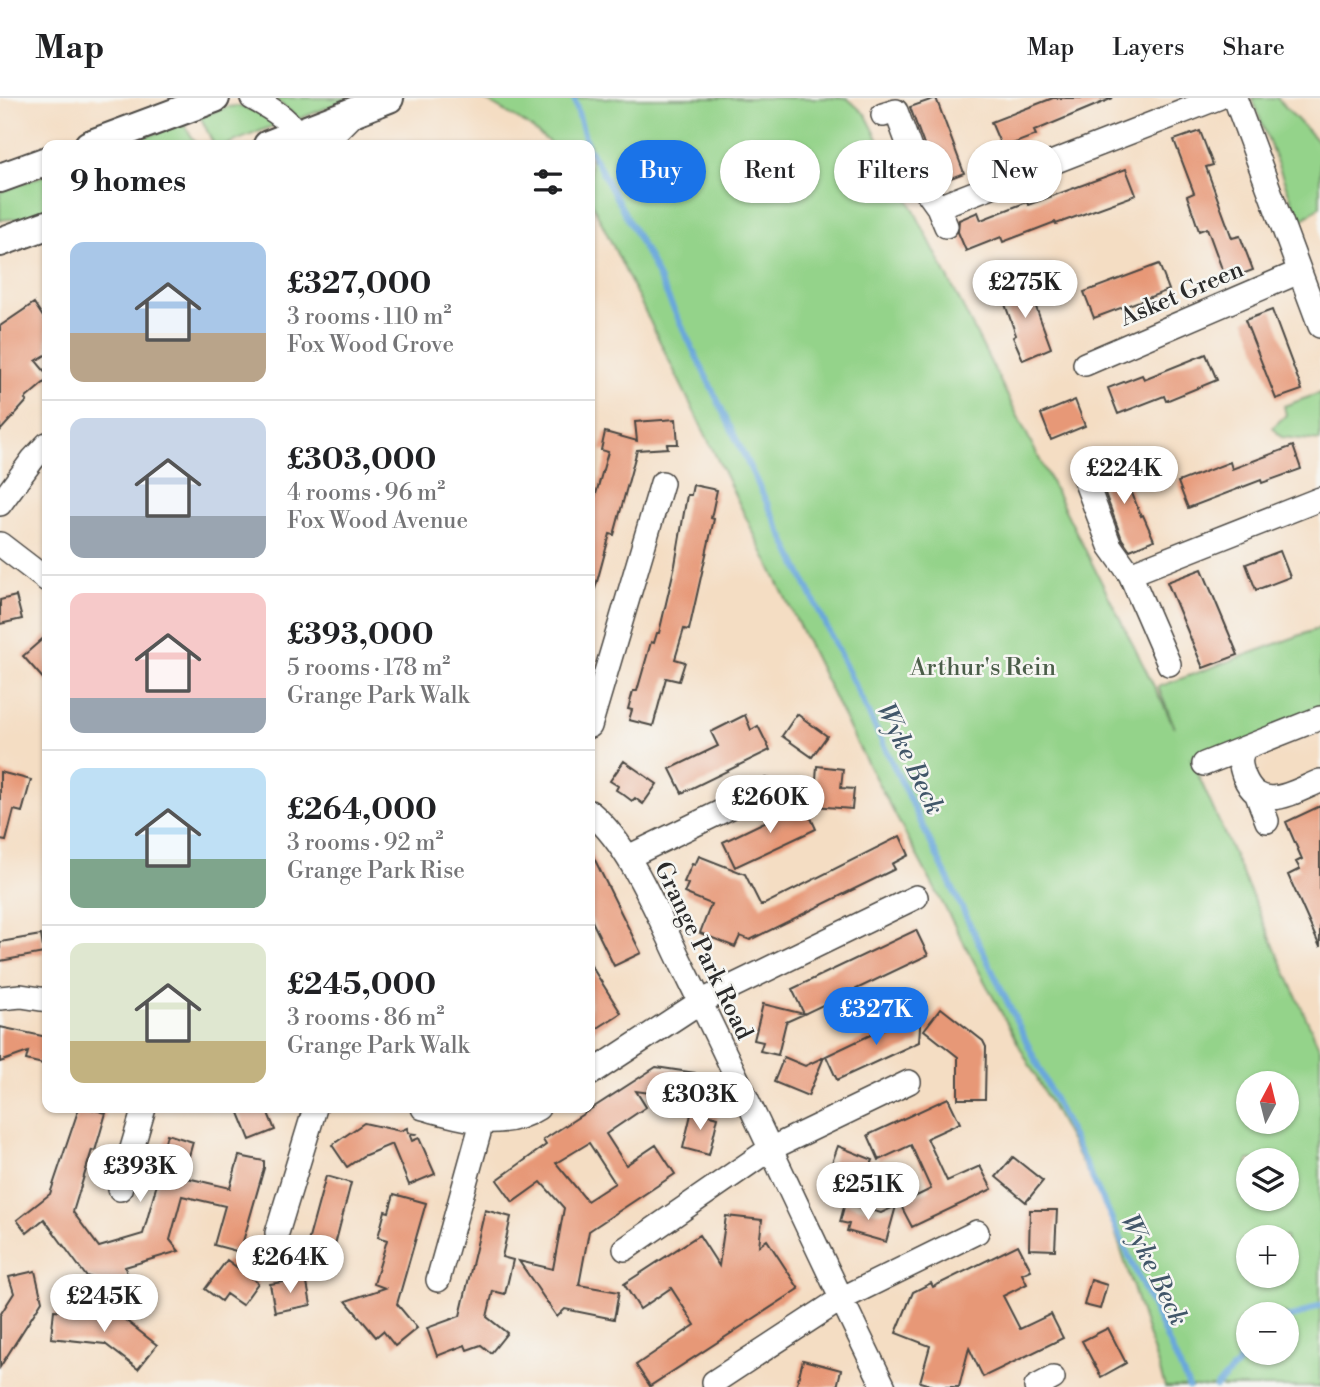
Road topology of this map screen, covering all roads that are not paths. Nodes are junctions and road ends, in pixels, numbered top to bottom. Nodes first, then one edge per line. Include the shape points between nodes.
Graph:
1 (215, 98) edge
2 (252, 98) edge
3 (389, 98) edge
4 (1218, 98) edge
5 (1235, 98) edge
6 (883, 115) dead end
7 (102, 140) edge
8 (307, 140) edge
9 (310, 140) edge
10 (42, 163) edge
11 (0, 178) edge
12 (39, 228) edge
13 (0, 240) edge
14 (1299, 272) junction
15 (1320, 326) edge
16 (1085, 364) dead end
17 (42, 451) edge
18 (1082, 472) dead end
19 (662, 483) dead end
20 (1320, 499) edge
21 (0, 504) edge
22 (0, 544) edge
23 (1130, 574) junction
24 (42, 576) edge
25 (1168, 664) dead end
26 (595, 709) edge
27 (1320, 718) edge
28 (1244, 749) junction
29 (1204, 764) dead end
30 (1320, 780) edge
31 (766, 790) dead end
32 (1257, 794) junction
33 (595, 816) edge
34 (1267, 821) dead end
35 (628, 857) junction
36 (916, 897) dead end
37 (0, 998) edge
38 (42, 999) edge
39 (700, 1002) junction
40 (595, 1071) edge
41 (909, 1082) dead end
42 (143, 1113) edge
43 (313, 1113) edge
44 (444, 1113) edge
45 (525, 1113) edge
46 (482, 1122) junction
47 (770, 1149) junction
48 (120, 1189) dead end
49 (277, 1233) dead end
50 (977, 1233) dead end
51 (625, 1250) dead end
52 (438, 1280) dead end
53 (841, 1299) junction
54 (714, 1382) dead end
55 (884, 1387) edge

1 - 7 main road
2 - 8 street via 287,120
3 - 9 main road via 357,110
4 - 6 street via 942,216 925,189 896,111
5 - 14 street
10 - 11 main road
12 - 13 main road
14 - 15 street
14 - 16 street, Asket Green
17 - 21 street
18 - 23 street via 1110,546
19 - 26 street
20 - 23 street
22 - 24 street
23 - 25 street
27 - 28 street
28 - 29 street
28 - 32 street via 1240,765
30 - 32 street via 1277,798
31 - 35 street
32 - 34 street
33 - 35 street, Grange Park Road
35 - 39 street, Grange Park Road
36 - 39 street
37 - 38 street
39 - 40 street
39 - 47 street, Grange Park Road
41 - 47 street
42 - 48 street
43 - 49 street
44 - 46 street
45 - 46 street
46 - 52 street
47 - 51 street
47 - 53 street, Grange Park Road
50 - 53 street
53 - 54 street
53 - 55 street, Grange Park Road

